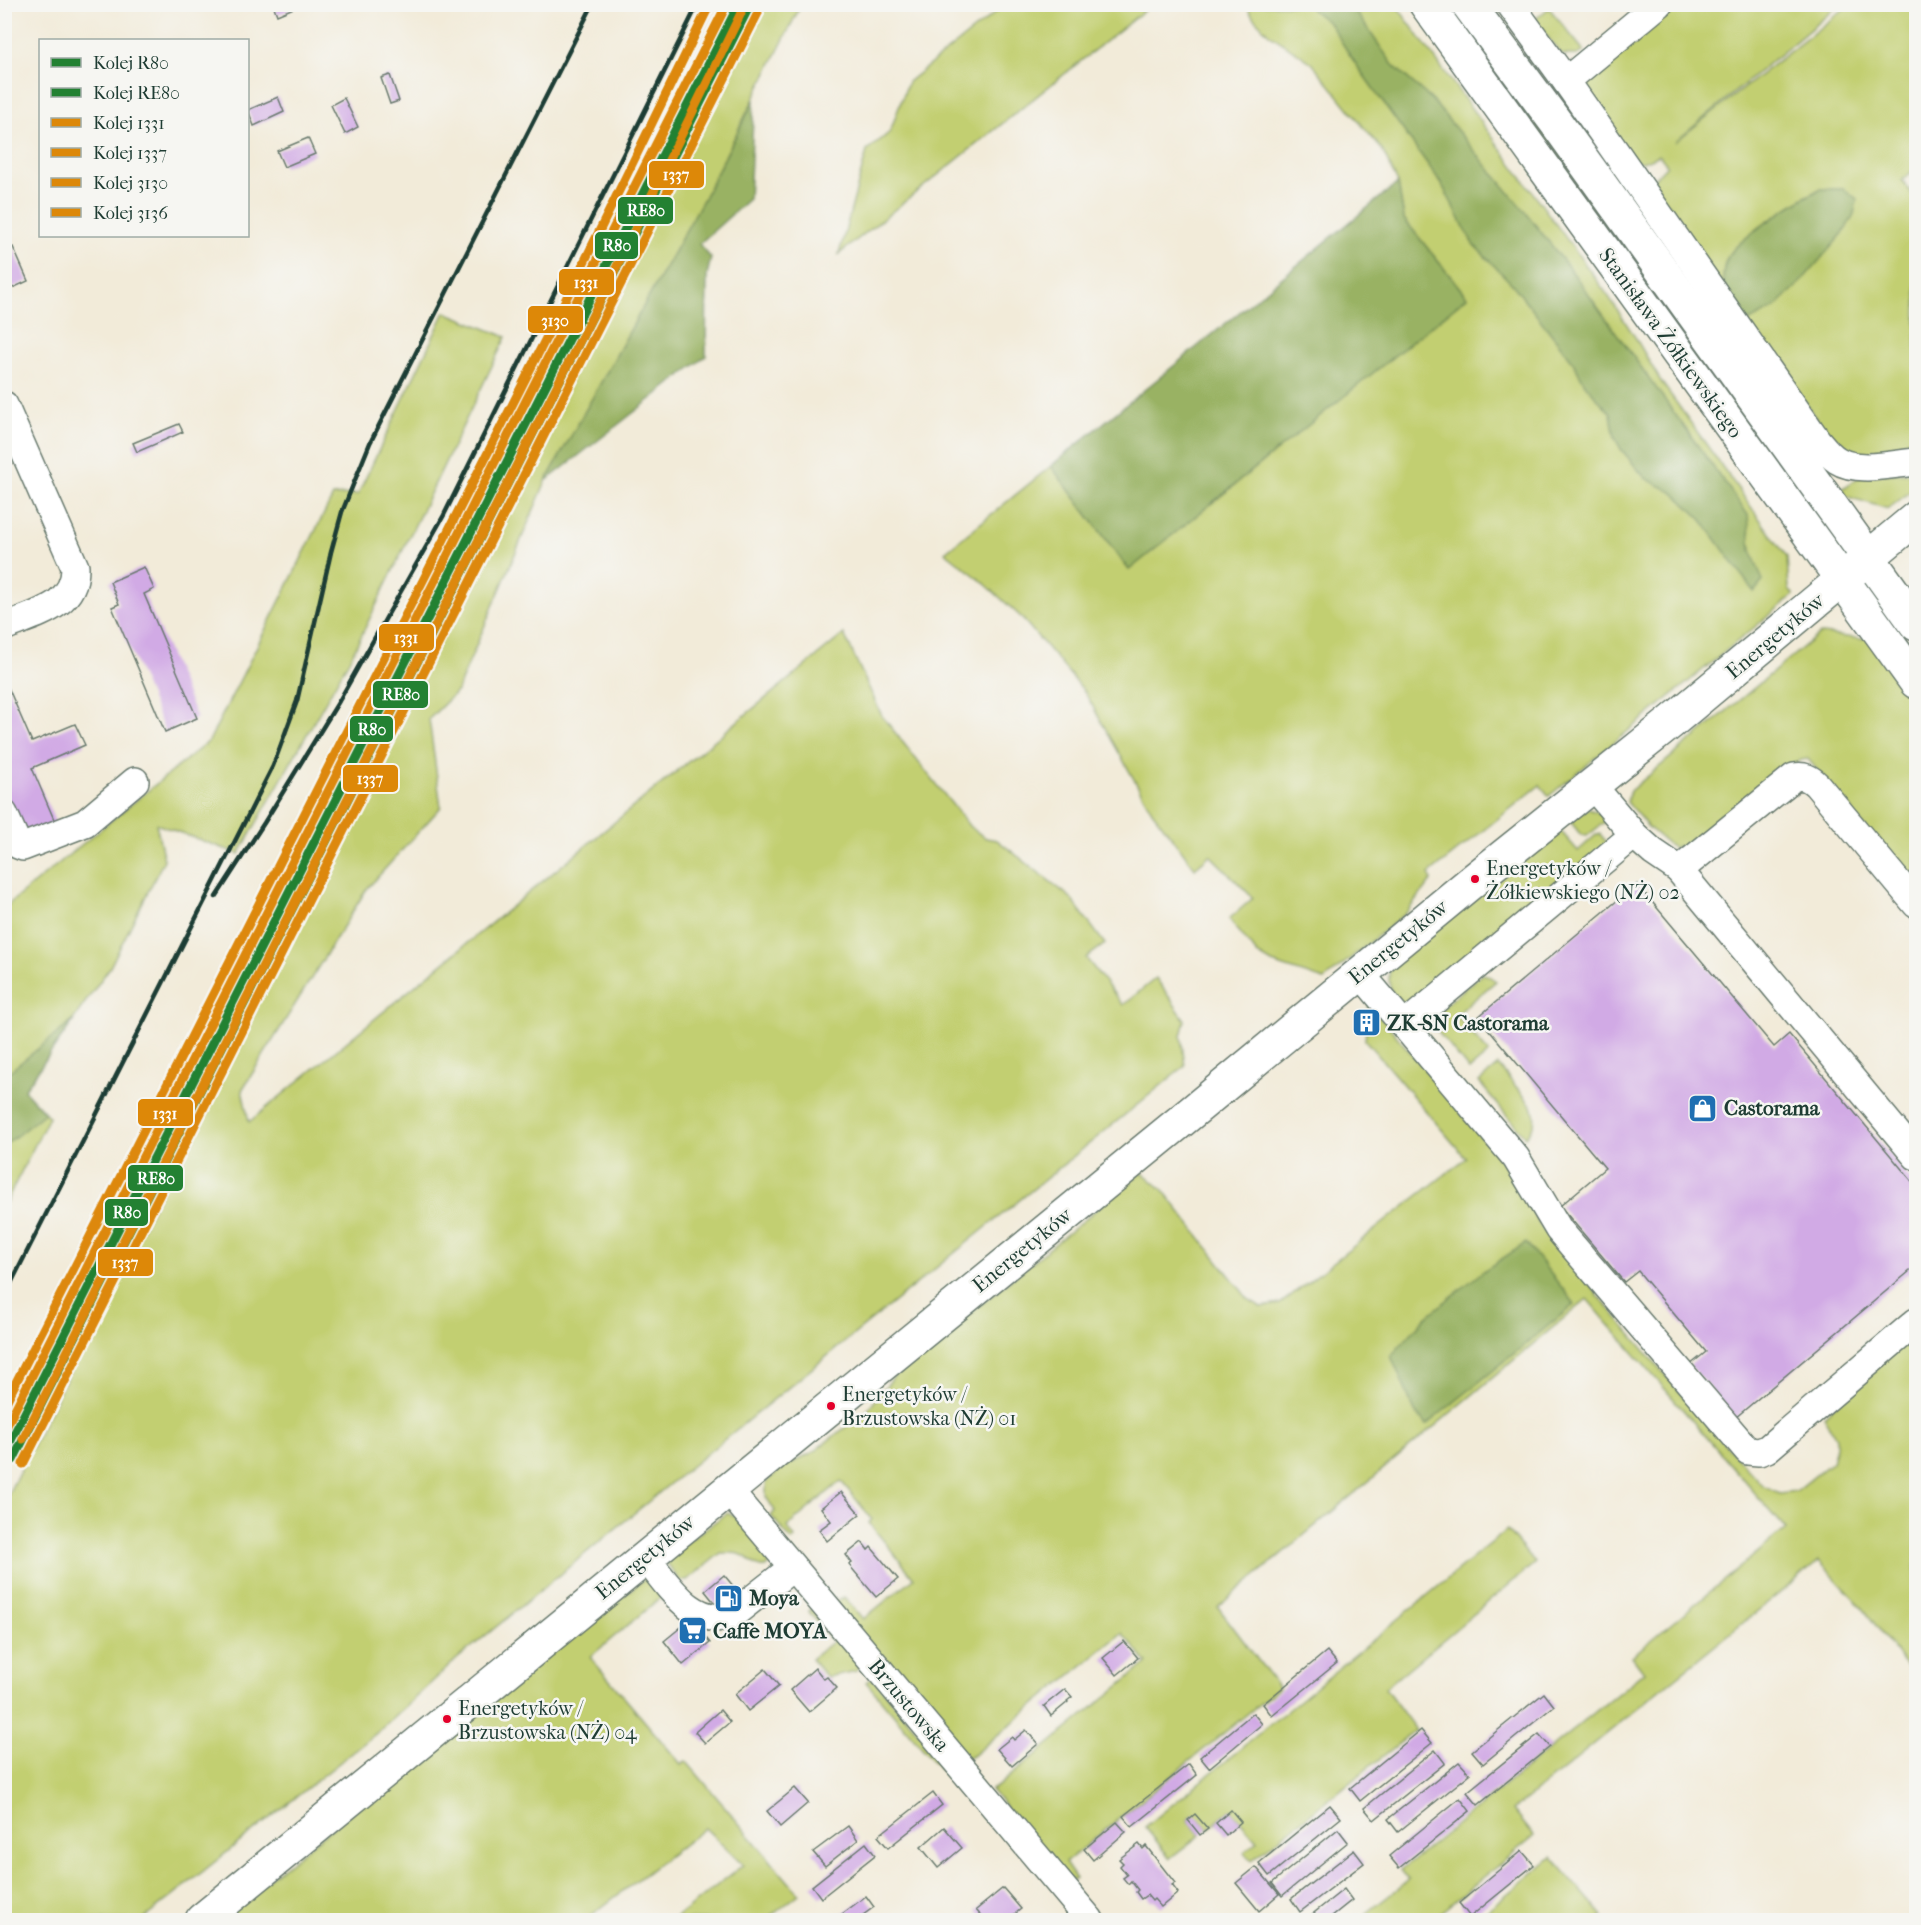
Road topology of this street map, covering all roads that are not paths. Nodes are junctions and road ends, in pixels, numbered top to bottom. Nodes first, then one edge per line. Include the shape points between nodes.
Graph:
1 (1426, 4) edge
2 (1468, 4) edge
3 (1510, 4) edge
4 (1659, 4) edge
5 (1566, 81) junction
6 (4, 405) edge
7 (1917, 462) edge
8 (1917, 518) edge
9 (1869, 557) junction
10 (1842, 579) junction
11 (1917, 624) edge
12 (4, 627) edge
13 (1917, 682) edge
14 (135, 781) dead end
15 (1592, 785) junction
16 (4, 814) edge
17 (1634, 835) junction
18 (1677, 869) junction
19 (1917, 904) edge
20 (1360, 973) junction
21 (1405, 1025) junction
22 (1917, 1156) edge
23 (1917, 1322) edge
24 (728, 1490) junction
25 (645, 1557) junction
26 (792, 1568) junction
27 (202, 1920) edge
28 (1090, 1920) edge

1 - 10 main road, Stanisława Żółkiewskiego
2 - 9 main road, Stanisława Żółkiewskiego
3 - 5 street
4 - 5 street
5 - 7 street via 1817,440 1848,466
6 - 12 street via 75,567 75,576 70,591 58,604
8 - 9 main road, Energetyków
9 - 10 main road, Energetyków
9 - 11 main road, Stanisława Żółkiewskiego
10 - 13 main road, Stanisława Żółkiewskiego
10 - 15 main road, Energetyków
14 - 16 street via 85,823 23,848
15 - 17 street
15 - 20 main road, Energetyków
17 - 18 street
17 - 21 street
18 - 19 street via 1800,776 1817,785
18 - 22 street
20 - 21 street
20 - 24 main road, Energetyków
21 - 23 street via 1516,1158 1559,1230 1748,1451 1767,1449
24 - 25 main road, Energetyków
24 - 26 street, Brzustowska
25 - 26 street via 684,1603 712,1618 732,1615
25 - 27 main road, Energetyków
26 - 28 street, Brzustowska

